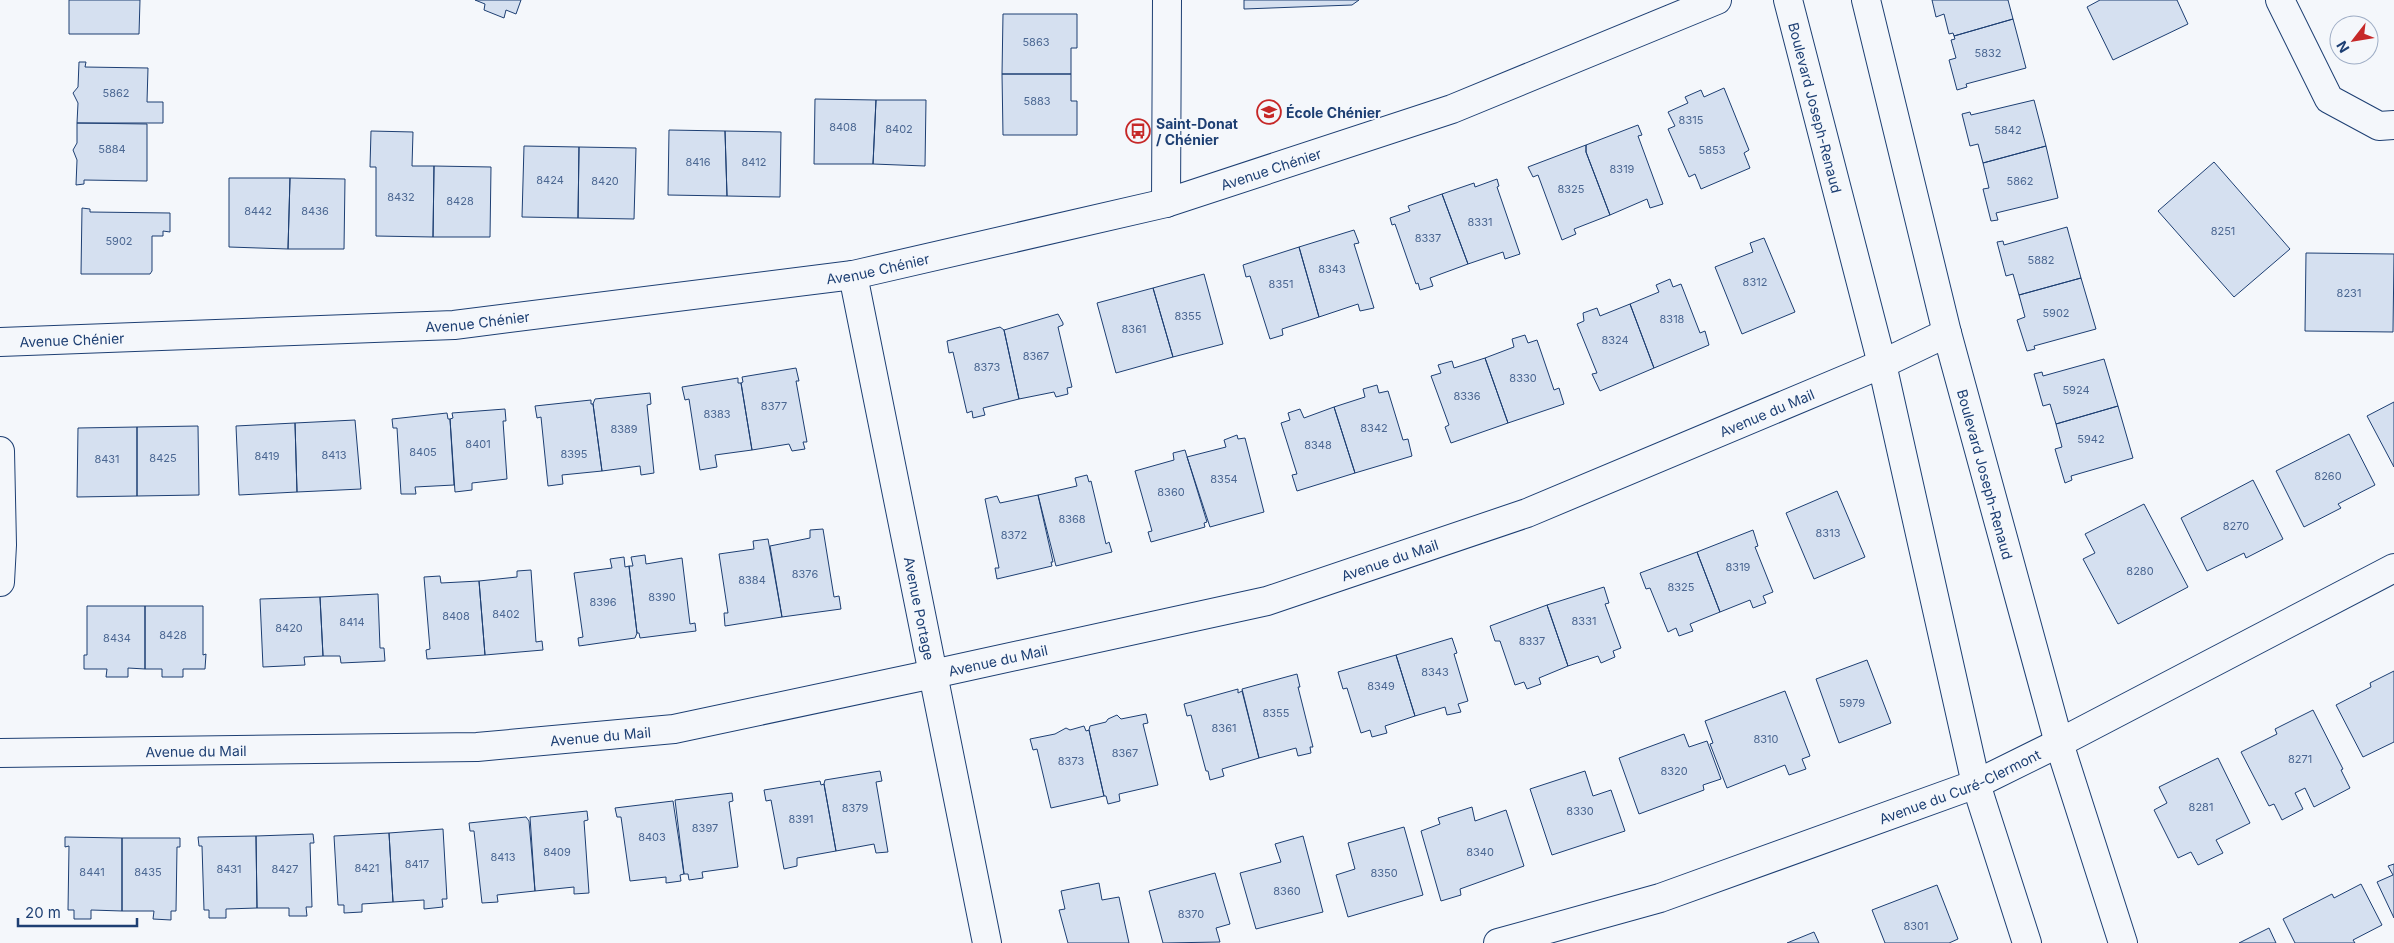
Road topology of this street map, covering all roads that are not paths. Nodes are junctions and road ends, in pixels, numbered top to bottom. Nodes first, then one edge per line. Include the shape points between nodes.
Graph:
1 (1167, 0) edge
2 (1718, 0) edge
3 (1788, 0) edge
4 (1866, 0) edge
5 (2280, 0) edge
6 (2394, 125) edge
7 (1166, 202) junction
8 (852, 275) junction
9 (1947, 333) junction
10 (0, 342) edge
11 (1882, 364) junction
12 (0, 451) edge
13 (1, 545) edge
14 (2394, 568) edge
15 (0, 582) edge
16 (933, 674) junction
17 (2059, 744) junction
18 (0, 753) edge
19 (1976, 784) junction
20 (988, 943) edge
21 (1498, 943) edge
22 (2027, 943) edge
23 (2123, 943) edge

1 - 7 street
2 - 7 street, Avenue Chénier via 1452,109
3 - 11 street, Boulevard Joseph-Renaud
4 - 9 street, Boulevard Joseph-Renaud
5 - 6 street via 2329,100 2378,126
7 - 8 street, Avenue Chénier
8 - 10 street, Avenue Chénier via 454,325
8 - 16 street, Avenue Portage
9 - 11 street, Avenue du Mail
9 - 17 street, Boulevard Joseph-Renaud
11 - 16 street, Avenue du Mail via 1527,513 1267,601
11 - 19 street, Boulevard Joseph-Renaud
12 - 13 street
13 - 15 street
14 - 17 street, Avenue du Curé-Clermont
16 - 18 street, Avenue du Mail via 674,729 477,747
16 - 20 street, Avenue Portage
17 - 19 street, Avenue du Curé-Clermont
17 - 23 street, Boulevard Joseph-Renaud
19 - 21 street, Avenue du Curé-Clermont via 1660,898
19 - 22 street, Boulevard Joseph-Renaud

